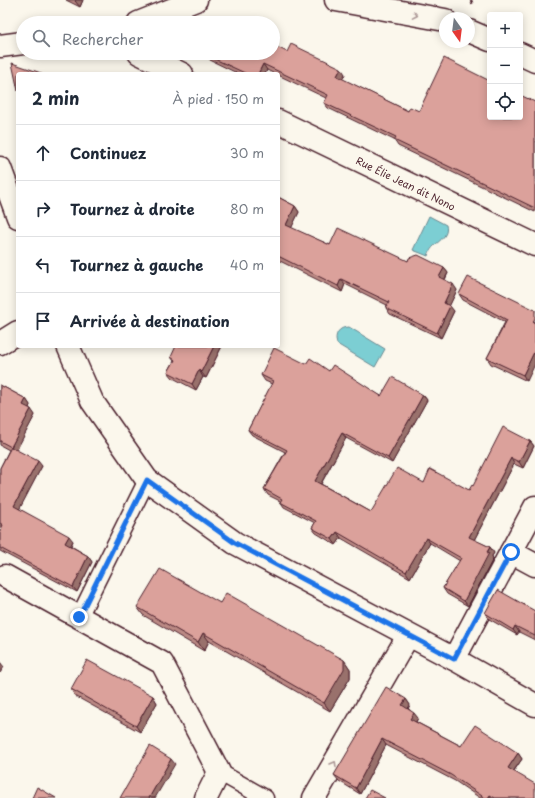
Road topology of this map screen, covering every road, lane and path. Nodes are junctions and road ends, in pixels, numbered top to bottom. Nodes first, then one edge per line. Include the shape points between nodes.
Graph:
1 (196, 0) edge
2 (336, 0) edge
3 (156, 16) edge
4 (439, 19) edge
5 (475, 34) edge
6 (487, 39) edge
7 (16, 44) edge
8 (0, 46) edge
9 (523, 55) edge
10 (153, 60) edge
11 (535, 61) edge
12 (178, 72) edge
13 (280, 122) edge
14 (0, 168) edge
15 (16, 212) edge
16 (535, 245) edge
17 (16, 333) edge
18 (0, 343) edge
19 (69, 348) edge
20 (147, 480) junction
21 (535, 507) edge
22 (511, 552) junction
23 (535, 565) edge
24 (5, 576) dead end
25 (79, 617) junction
26 (408, 636) junction
27 (454, 659) junction
28 (535, 705) edge
29 (219, 772) junction
30 (206, 798) edge
31 (265, 798) edge
32 (314, 798) edge

1 - 3 street
2 -> 4 street
5 - 6 street
7 - 8 street
9 - 11 street
10 - 12 street
13 - 16 street, Rue Élie Jean dit Nono
14 - 15 street
17 - 18 street
19 - 20 street via 92,401
20 - 25 lane
20 - 26 street via 235,543
21 - 22 street
22 - 23 street
22 - 27 street
24 - 25 street
25 - 29 street via 162,663
26 - 27 street
32 -> 26 street
27 - 28 street
29 - 30 street
29 - 31 lane

